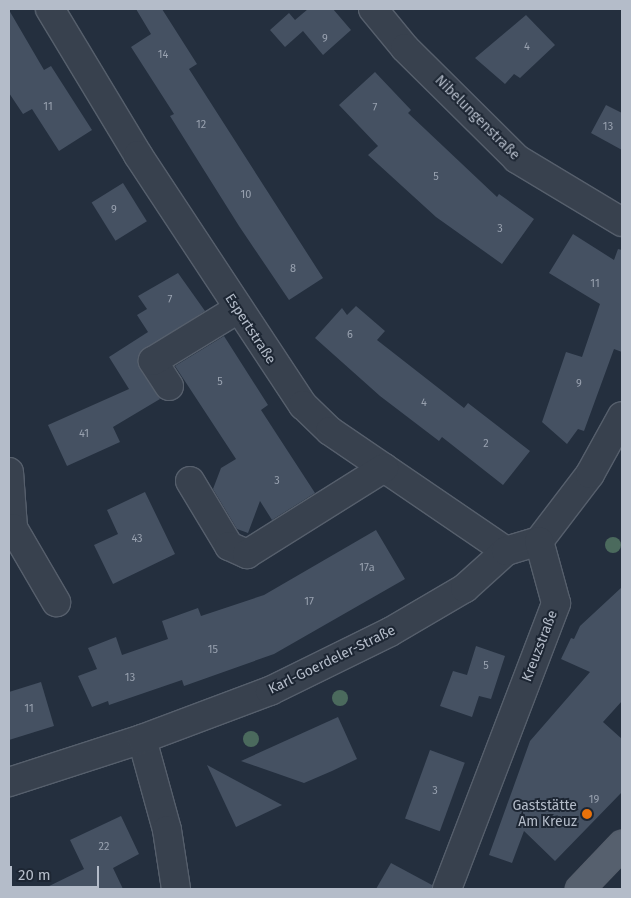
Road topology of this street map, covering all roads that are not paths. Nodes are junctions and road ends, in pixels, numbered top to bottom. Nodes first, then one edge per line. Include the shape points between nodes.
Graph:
1 (50, 9) edge
2 (373, 9) edge
3 (622, 222) edge
4 (238, 309) junction
5 (169, 386) dead end
6 (622, 416) edge
7 (384, 468) junction
8 (9, 472) edge
9 (190, 481) dead end
10 (539, 541) junction
11 (506, 551) junction
12 (56, 602) dead end
13 (142, 740) junction
14 (9, 782) edge
15 (622, 845) edge
16 (176, 889) edge
17 (447, 889) edge
18 (580, 889) edge

1 - 4 street, Espertstraße via 138,155
2 - 3 street, Nibelungenstraße via 406,48 517,159
4 - 5 street via 153,360
4 - 7 street, Espertstraße via 303,405 330,431
6 - 10 street via 590,474
7 - 9 street via 246,554 229,546
7 - 11 street, Espertstraße
8 - 12 street via 13,528
10 - 11 street
10 - 17 street, Kreuzstraße via 556,603
11 - 13 street, Karl-Goerdeler-Straße via 465,588 390,632 270,691
13 - 14 street, Karl-Goerdeler-Straße
13 - 16 street via 167,830
15 - 18 main road

